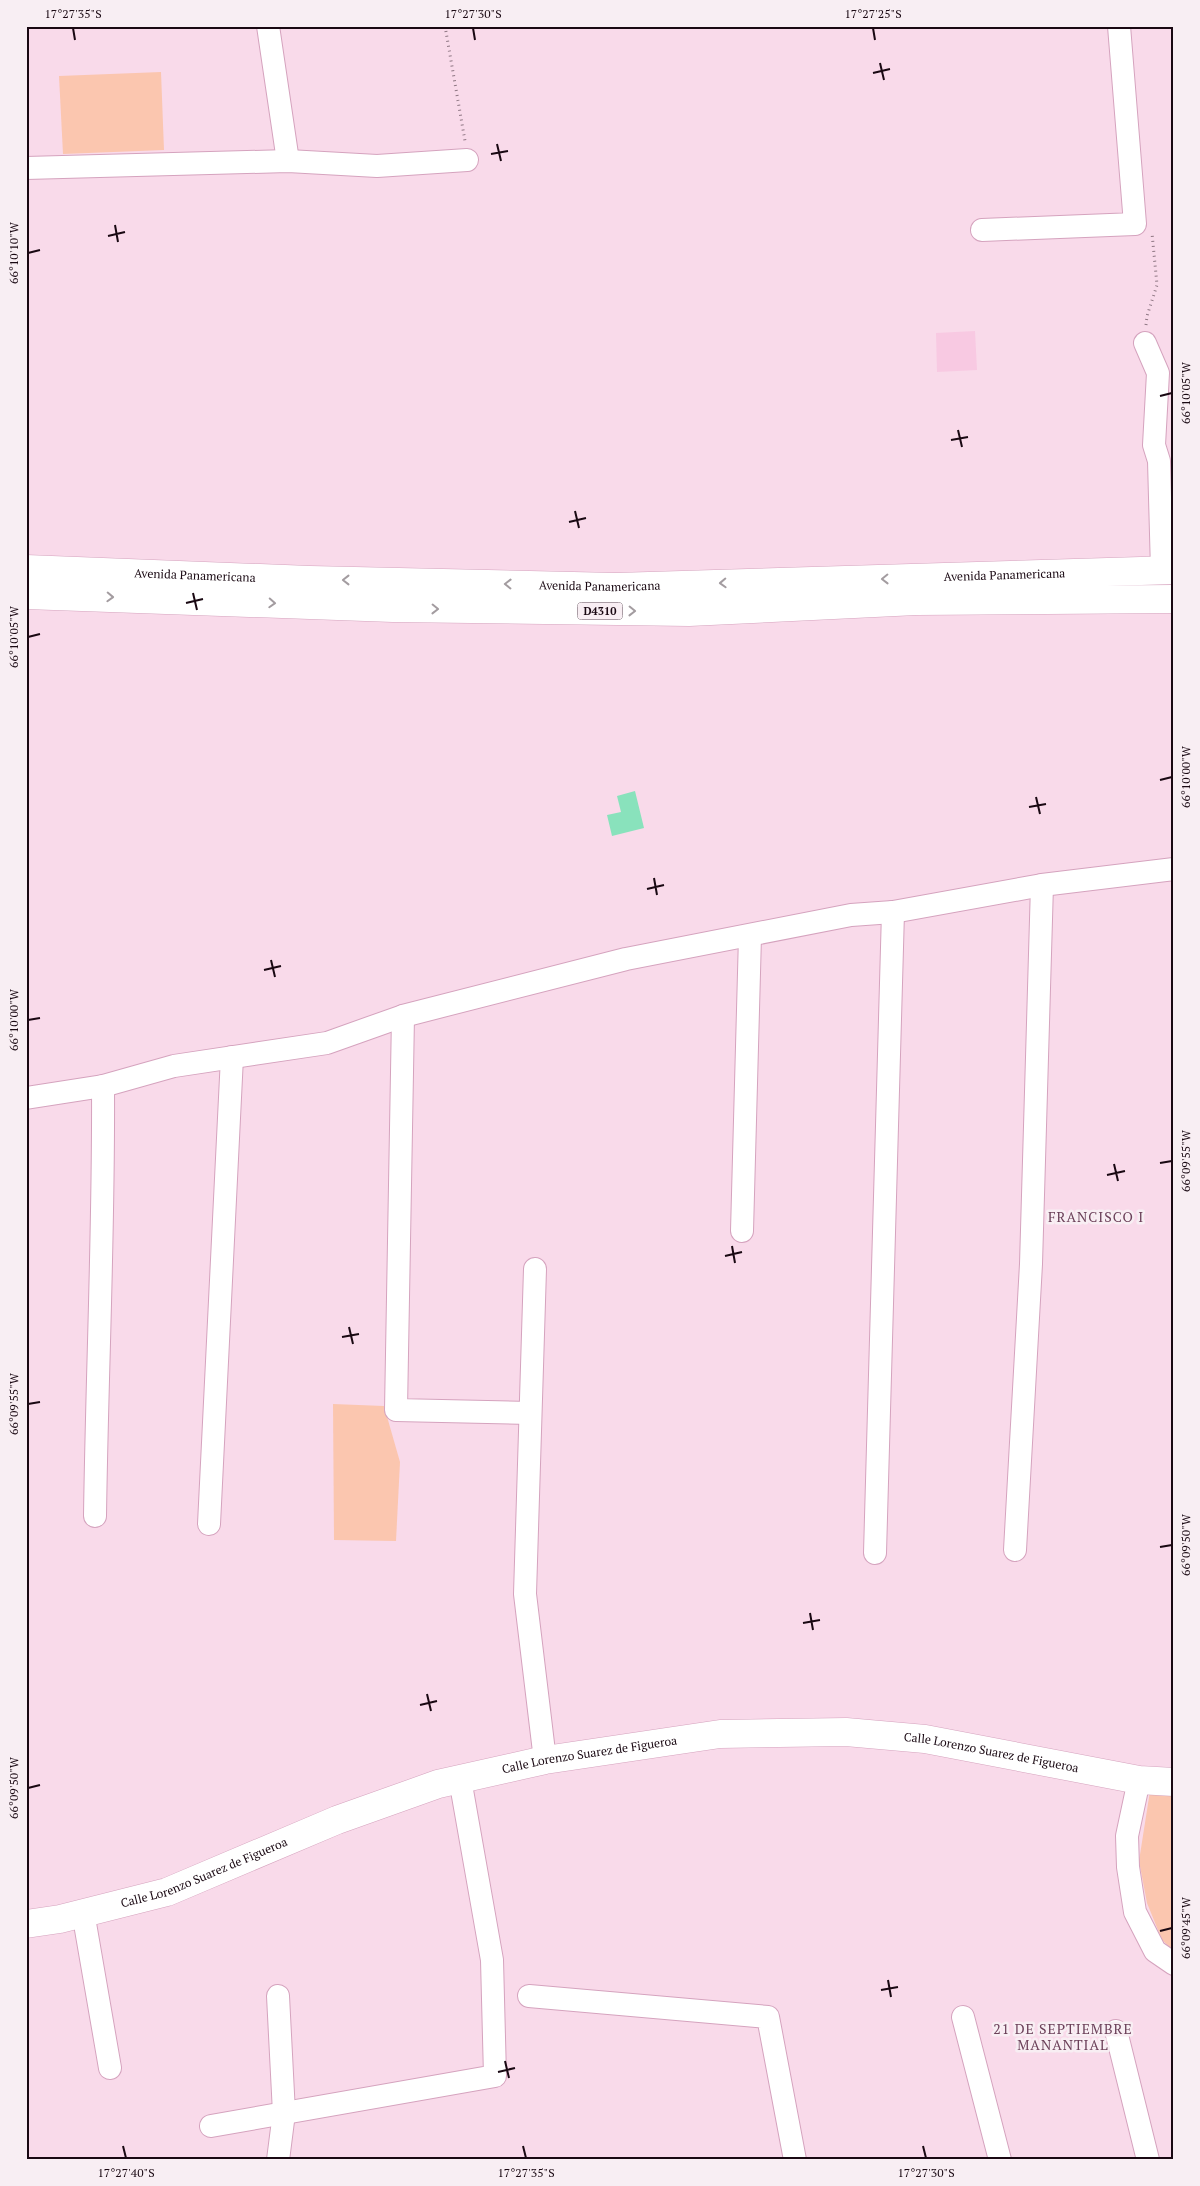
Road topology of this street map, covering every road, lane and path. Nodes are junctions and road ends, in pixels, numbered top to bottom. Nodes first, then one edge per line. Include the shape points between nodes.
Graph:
1 (268, 26) edge
2 (445, 26) edge
3 (1119, 26) edge
4 (467, 160) joint
5 (288, 161) junction
6 (26, 168) edge
7 (1135, 224) junction
8 (982, 230) dead end
9 (1145, 343) joint
10 (26, 569) edge
11 (1168, 570) edge
12 (1101, 572) junction
13 (394, 581) junction
14 (82, 584) junction
15 (916, 590) junction
16 (803, 594) junction
17 (26, 595) edge
18 (1103, 599) junction
19 (1174, 599) edge
20 (393, 608) junction
21 (1174, 869) edge
22 (1042, 885) junction
23 (893, 912) junction
24 (750, 936) junction
25 (403, 1016) junction
26 (232, 1058) junction
27 (103, 1086) junction
28 (26, 1098) edge
29 (742, 1231) dead end
30 (535, 1269) dead end
31 (530, 1413) junction
32 (95, 1516) dead end
33 (209, 1524) dead end
34 (1015, 1550) dead end
35 (875, 1553) dead end
36 (545, 1760) junction
37 (460, 1779) junction
38 (1139, 1780) junction
39 (1174, 1782) edge
40 (83, 1912) junction
41 (26, 1918) edge
42 (27, 1924) edge
43 (1174, 1964) edge
44 (278, 1996) dead end
45 (529, 1996) dead end
46 (963, 2017) dead end
47 (1116, 2031) dead end
48 (110, 2068) dead end
49 (284, 2114) junction
50 (211, 2126) dead end
51 (278, 2160) edge
52 (795, 2160) edge
53 (1000, 2160) edge
54 (1148, 2160) edge

1 - 5 street
2 - 4 path
3 - 7 street
4 - 5 street via 377,166
5 - 6 street
7 - 8 street
7 - 9 path via 1152,230 1157,285 1147,316
9 - 11 street via 1158,373 1154,444 1159,461
10 - 14 main road, Avenida Panamericana / D4310
11 - 12 main road, Avenida Panamericana / D4310
12 - 15 main road, Avenida Panamericana / D4310
12 - 18 main road
13 -> 14 main road, Avenida Panamericana / D4310
16 -> 13 main road, Avenida Panamericana / D4310
13 - 20 main road
14 - 17 main road, Avenida Panamericana / D4310
14 -> 20 main road, Avenida Panamericana / D4310
15 - 16 main road, Avenida Panamericana / D4310
15 - 18 main road, Avenida Panamericana / D4310
20 -> 16 main road, Avenida Panamericana / D4310 via 689,612
18 - 19 main road, Avenida Panamericana / D4310
21 - 22 street
22 - 23 street
22 - 34 street via 1031,1264
23 - 24 street via 851,915
23 - 35 street
24 - 25 street via 626,959
24 - 29 street
25 - 26 street via 327,1043
25 - 31 street via 396,1410
26 - 27 street via 174,1066
26 - 33 street
27 - 28 street
27 - 32 street via 104,1215 98,1324
30 - 31 street
31 - 36 street via 525,1594
36 - 37 main road, Calle Lorenzo Suarez de Figueroa
36 - 38 main road, Calle Lorenzo Suarez de Figueroa via 720,1734 846,1732 925,1739
37 - 40 main road, Calle Lorenzo Suarez de Figueroa via 337,1820 167,1892
37 - 49 street via 492,1960 495,2076
38 - 39 main road, Calle Lorenzo Suarez de Figueroa
38 - 43 street via 1127,1836 1135,1912 1155,1951
40 - 42 main road, Calle Lorenzo Suarez de Figueroa
40 - 48 street
41 - 42 street
44 - 49 street
45 - 52 street via 768,2017
46 - 53 street
47 - 54 street
49 - 50 street
49 - 51 street

